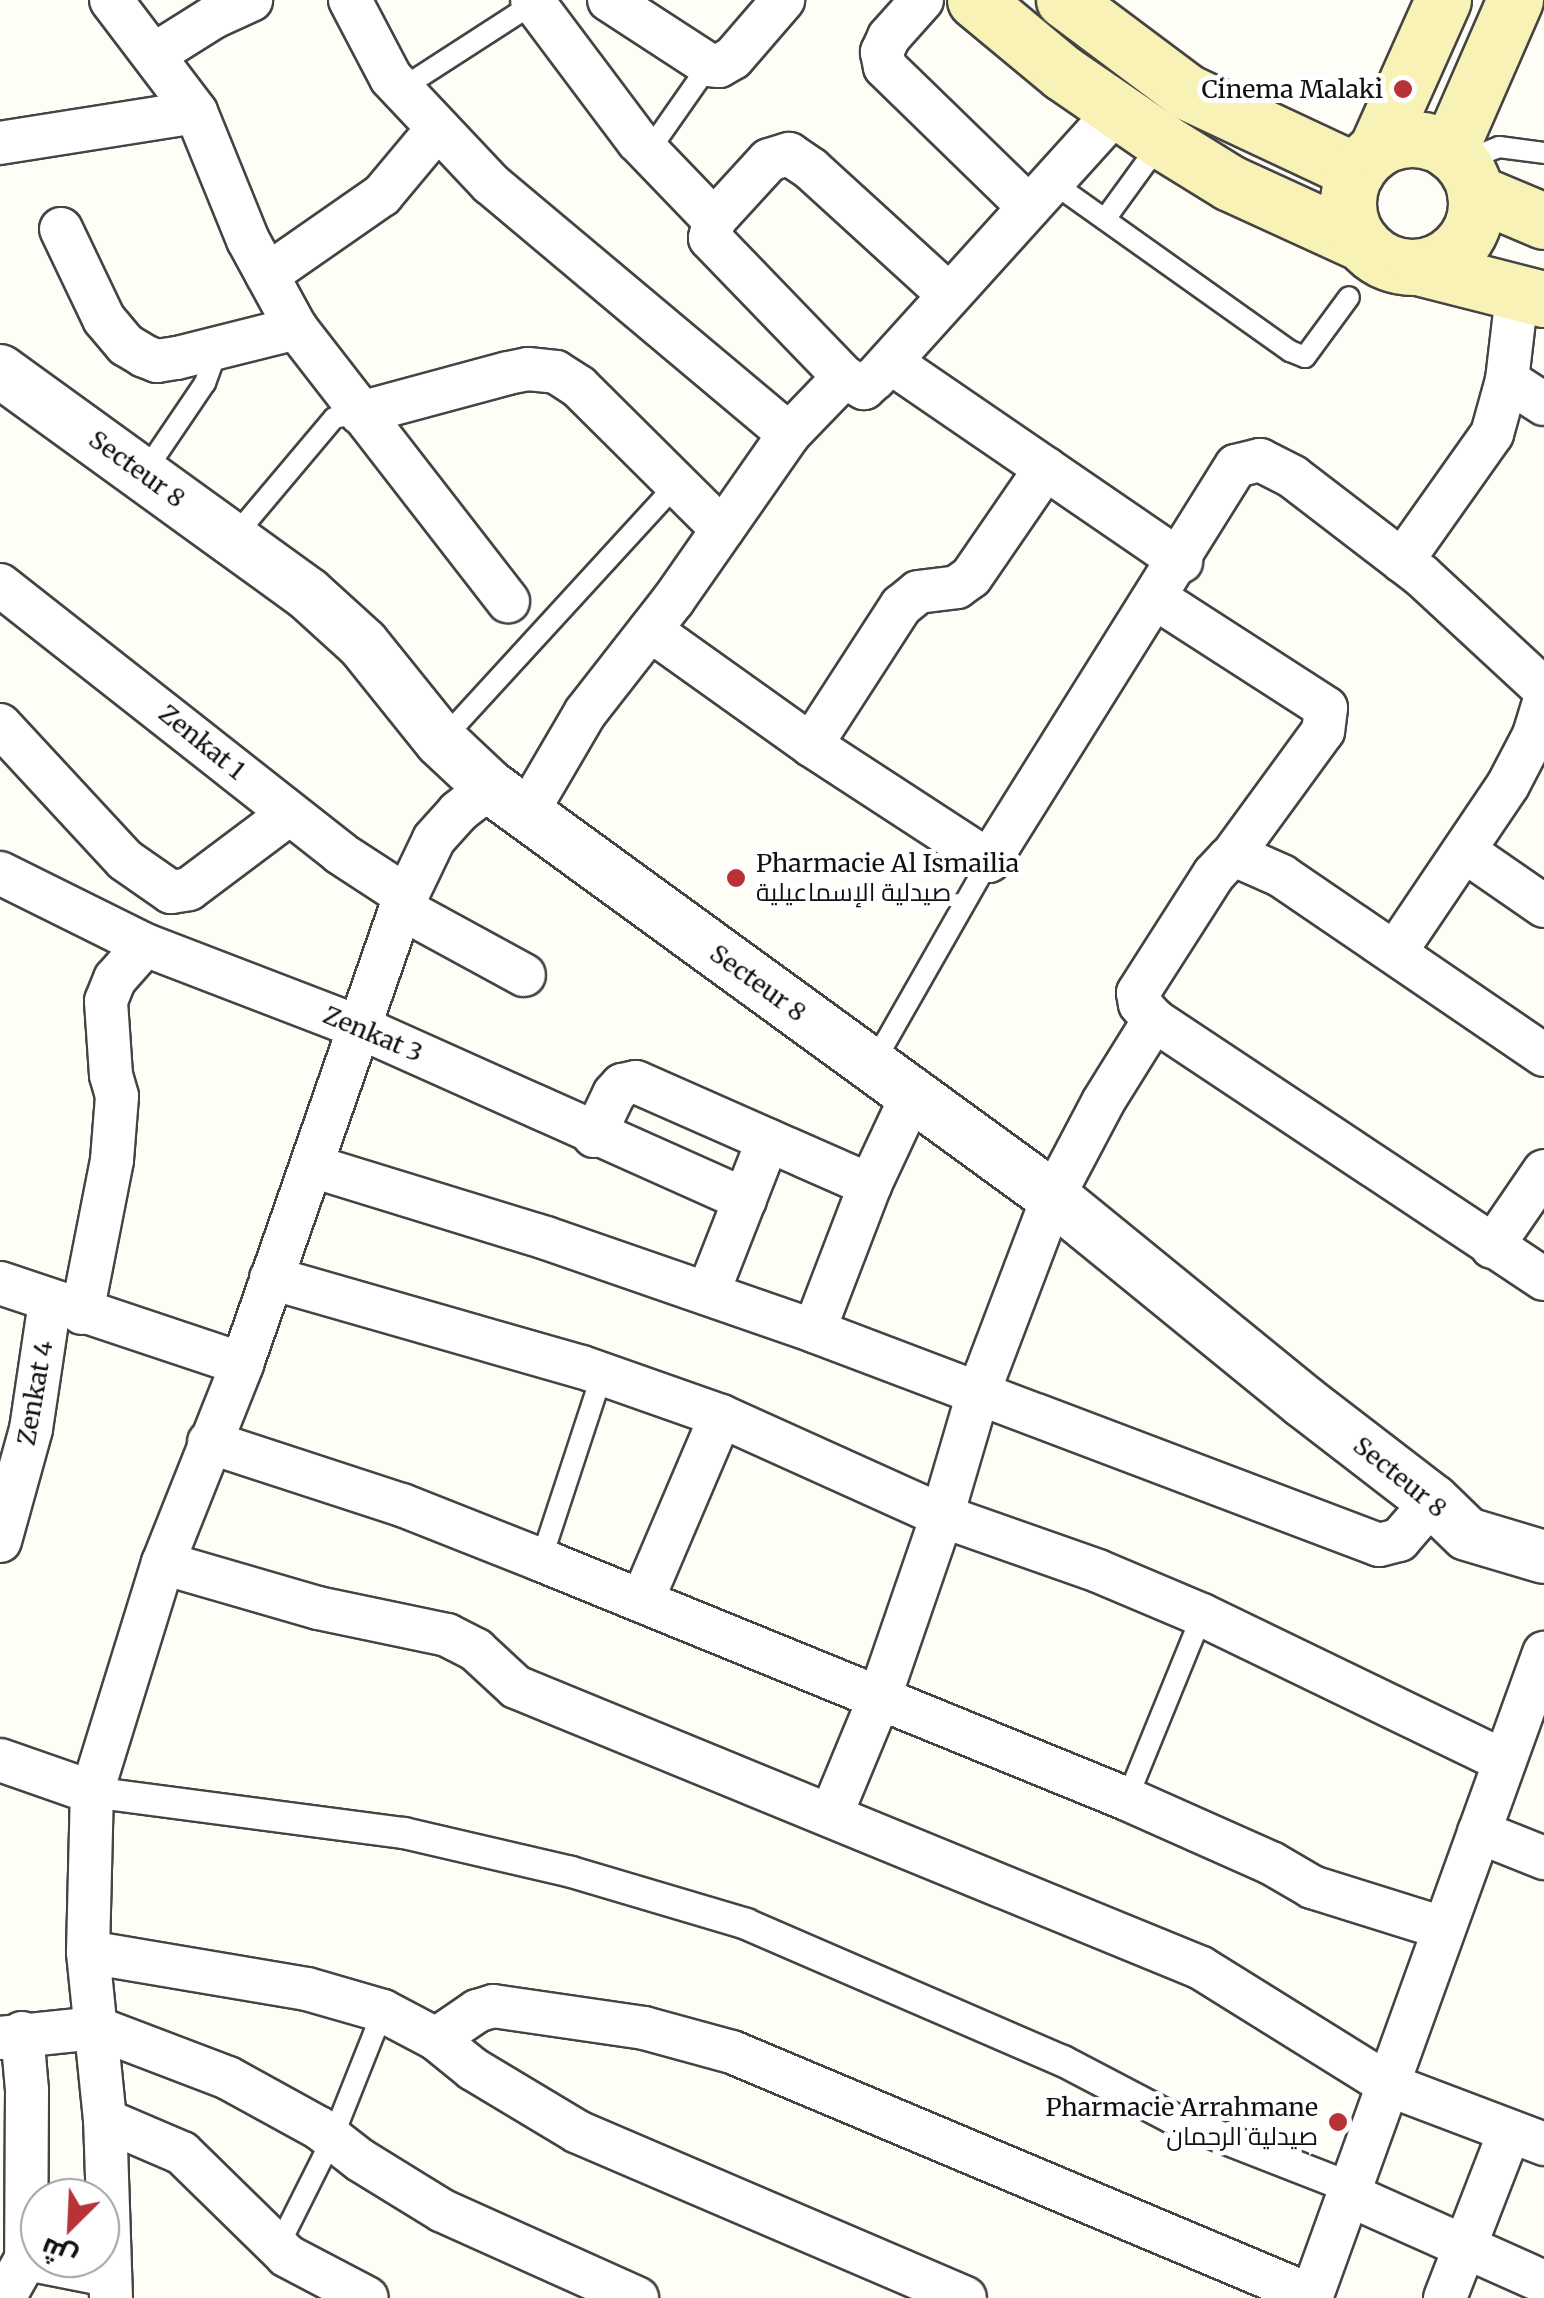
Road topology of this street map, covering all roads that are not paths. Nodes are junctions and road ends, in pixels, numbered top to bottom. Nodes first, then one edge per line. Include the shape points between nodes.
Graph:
1 (110, 0) edge
2 (251, 0) edge
3 (350, 0) edge
4 (609, 0) edge
5 (783, 0) edge
6 (922, 0) edge
7 (975, 0) edge
8 (1064, 0) edge
9 (1515, 0) edge
10 (533, 2) edge
11 (1437, 5) edge
12 (155, 54) junction
13 (709, 65) junction
14 (401, 89) junction
15 (1116, 111) junction
16 (196, 112) junction
17 (438, 128) junction
18 (1162, 141) junction
19 (0, 143) edge
20 (648, 152) junction
21 (1544, 153) edge
22 (1366, 160) junction
23 (1462, 168) junction
24 (1040, 195) junction
25 (1105, 219) junction
26 (714, 220) junction
27 (1544, 221) edge
28 (61, 229) dead end
29 (1363, 244) junction
30 (1418, 266) junction
31 (267, 275) junction
32 (947, 293) junction
33 (1530, 297) edge
34 (1349, 298) dead end
35 (296, 328) junction
36 (218, 346) junction
37 (890, 362) junction
38 (0, 371) edge
39 (844, 377) junction
40 (1507, 380) junction
41 (1544, 404) edge
42 (360, 413) junction
43 (789, 434) junction
44 (1046, 468) junction
45 (144, 473) junction
46 (677, 484) junction
47 (722, 529) junction
48 (232, 539) junction
49 (1402, 561) junction
50 (1180, 562) junction
51 (0, 585) edge
52 (1157, 599) junction
53 (508, 600) dead end
54 (650, 630) junction
55 (1544, 689) edge
56 (1544, 702) edge
57 (0, 725) edge
58 (441, 741) junction
59 (810, 745) junction
60 (508, 801) junction
61 (289, 814) junction
62 (1466, 852) junction
63 (1232, 856) junction
64 (989, 861) junction
65 (0, 874) edge
66 (404, 902) junction
67 (1544, 906) edge
68 (145, 945) junction
69 (1396, 951) junction
70 (524, 975) dead end
71 (1154, 1020) junction
72 (359, 1027) junction
73 (1544, 1055) edge
74 (893, 1080) junction
75 (594, 1136) junction
76 (768, 1140) junction
77 (312, 1166) junction
78 (1544, 1171) edge
79 (870, 1185) junction
80 (1053, 1197) junction
81 (744, 1200) junction
82 (1492, 1247) junction
83 (272, 1278) junction
84 (1544, 1278) edge
85 (0, 1283) edge
86 (708, 1293) junction
87 (66, 1307) junction
88 (814, 1331) junction
89 (242, 1364) junction
90 (602, 1374) junction
91 (978, 1394) junction
92 (721, 1416) junction
93 (209, 1442) junction
94 (1433, 1501) junction
95 (942, 1516) junction
96 (0, 1541) edge
97 (1544, 1558) edge
98 (541, 1560) junction
99 (163, 1563) junction
100 (642, 1600) junction
101 (1202, 1616) junction
102 (1539, 1680) edge
103 (879, 1699) junction
104 (0, 1760) edge
105 (1502, 1760) junction
106 (92, 1792) junction
107 (1127, 1799) junction
108 (832, 1815) junction
109 (1478, 1832) junction
110 (1544, 1858) edge
111 (1443, 1928) junction
112 (88, 1952) junction
113 (383, 2010) junction
114 (97, 2028) junction
115 (11, 2035) edge
116 (436, 2039) junction
117 (1390, 2084) junction
118 (106, 2120) junction
119 (332, 2138) junction
120 (1526, 2139) edge
121 (26, 2178) edge
122 (1348, 2191) junction
123 (278, 2247) junction
124 (1460, 2248) junction
125 (20, 2270) edge
126 (84, 2278) edge
127 (1544, 2282) edge
128 (110, 2286) edge
129 (1312, 2297) edge
130 (4, 2298) edge
131 (367, 2298) edge
132 (637, 2298) edge
133 (965, 2298) edge
134 (1445, 2298) edge

1 - 12 street
2 - 12 street
3 - 14 street
4 - 13 street
5 - 13 street via 726,66
6 - 24 street via 889,37 885,67
7 - 15 main road
8 - 22 main road via 1187,92
9 - 23 main road
10 - 14 lane
10 - 20 street
11 - 22 main road
12 - 16 street
13 - 20 lane
14 - 17 street
15 - 18 main road
15 - 24 street
16 - 19 street
16 - 31 street
17 - 31 street via 382,195
17 - 43 street via 549,237
18 - 25 lane
18 - 29 main road via 1230,183
20 - 26 street
21 - 23 lane via 1500,147
22 - 23 main road via 1412,138
22 - 29 main road via 1348,208
23 - 27 main road
23 - 30 main road via 1476,213 1462,241 1438,262
24 - 25 lane
24 - 32 street
25 - 34 lane via 1305,357
26 - 32 street via 769,160 789,154
26 - 39 street via 712,243
28 - 36 street via 104,319 126,345 157,361
29 - 30 main road via 1398,266
30 - 33 main road
31 - 35 street
32 - 37 street
33 - 40 street
35 - 36 street
35 - 42 street
36 - 45 lane via 205,382
37 - 39 street via 864,388
37 - 44 street
38 - 45 street, Secteur 8
39 - 43 street
40 - 41 street
40 - 49 street via 1492,434
42 - 46 street via 542,369 579,386
42 - 48 lane via 334,418
42 - 53 street
43 - 47 street
44 - 50 street
44 - 59 street via 971,578 957,587 918,592 900,606
45 - 48 street, Secteur 8
46 - 47 street
46 - 58 lane
47 - 54 street
48 - 58 street, Secteur 8 via 363,644
49 - 50 street via 1284,471 1250,460 1236,466
49 - 55 street
50 - 52 street
51 - 61 street, Zenkat 1
52 - 63 street via 1326,708 1323,731
52 - 64 street
54 - 59 street
54 - 60 street
56 - 62 street via 1526,753
57 - 61 street via 124,860 171,892 188,890
58 - 60 street, Secteur 8
59 - 64 street
60 - 66 street via 458,812 434,839
60 - 74 street, Secteur 8
61 - 66 street, Zenkat 1
62 - 67 street
62 - 69 street
63 - 69 street via 1282,876
63 - 71 street via 1139,987 1140,1004
64 - 74 lane
65 - 68 street, Zenkat 3
66 - 70 street, Zenkat 1
66 - 72 street
68 - 72 street, Zenkat 3
68 - 87 street, Zenkat 4 via 106,1001 116,1112 112,1160
69 - 73 street
71 - 80 street
71 - 82 street
72 - 75 street, Zenkat 3
72 - 77 street
74 - 79 street
74 - 80 street, Secteur 8
75 - 76 street via 614,1094 636,1082
75 - 81 street, Zenkat 3
76 - 79 street
76 - 81 street
77 - 83 street
77 - 86 street
78 - 82 street
79 - 88 street
80 - 91 street
80 - 94 street, Secteur 8
81 - 86 street
82 - 84 street
83 - 89 street
83 - 90 street
85 - 87 street
86 - 88 street
87 - 89 street
87 - 96 street, Zenkat 4
88 - 91 street
89 - 93 street
90 - 92 street
90 - 98 lane
91 - 94 street via 1379,1544 1399,1540
91 - 95 street
92 - 95 street
92 - 100 street
93 - 98 street via 402,1505
93 - 99 street
94 - 97 street, Secteur 8 via 1467,1534
95 - 101 street
95 - 103 street
98 - 100 street
99 - 106 street
99 - 108 street via 318,1608 447,1635 476,1650 516,1687
100 - 103 street
101 - 105 street
101 - 107 lane
102 - 105 street
103 - 107 street
103 - 108 street
104 - 106 street
105 - 109 street
106 - 112 street
106 - 122 street via 404,1833 571,1872 746,1924
107 - 111 street via 1312,1887
108 - 117 street via 1202,1968
109 - 110 street
109 - 111 street
111 - 117 street
112 - 113 street via 308,1989
112 - 114 street
113 - 116 street
113 - 119 lane
114 - 115 street
114 - 118 street
114 - 119 street via 228,2078
115 - 121 street via 26,2090
116 - 129 street via 493,2006 644,2028 732,2052
116 - 133 street via 578,2132
117 - 120 street
117 - 122 street
118 - 123 street via 182,2153
118 - 128 street
119 - 123 lane
119 - 132 street via 443,2211
120 - 124 street
122 - 124 street
122 - 129 street
123 - 131 street
124 - 127 street
124 - 134 street
125 - 130 street
126 - 128 street

